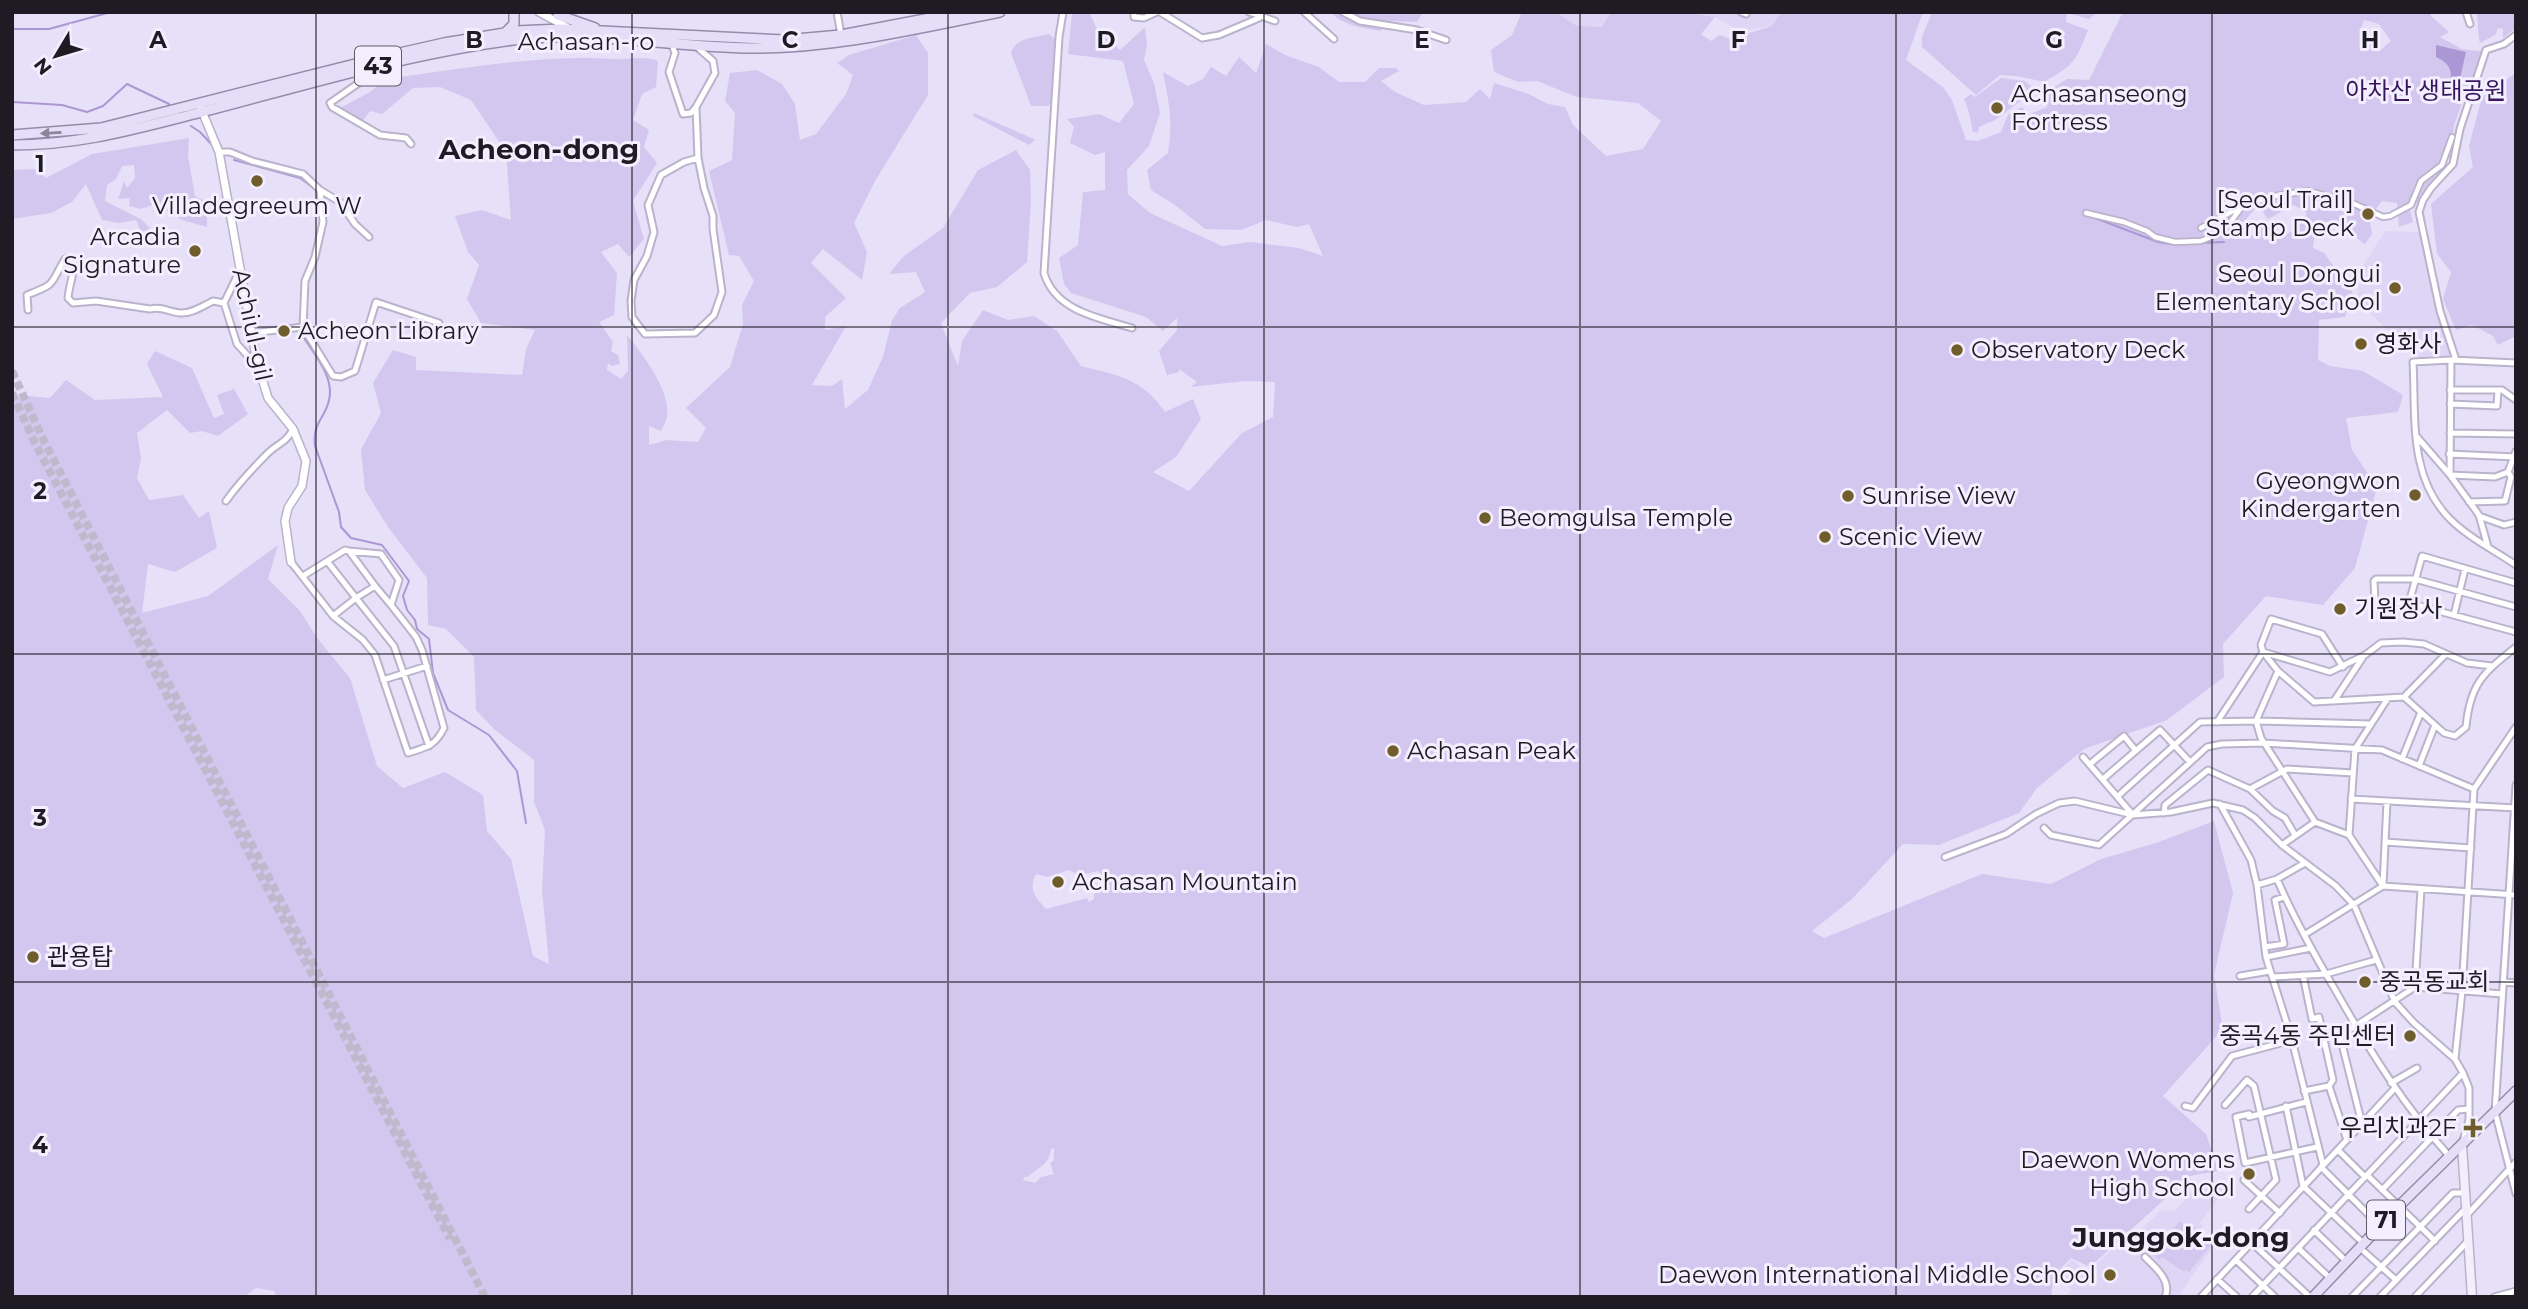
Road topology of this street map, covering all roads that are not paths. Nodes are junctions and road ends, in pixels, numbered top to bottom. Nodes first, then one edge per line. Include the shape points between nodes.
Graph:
1 (514, 12) edge
2 (539, 12) edge
3 (836, 12) edge
4 (962, 12) edge
5 (1000, 12) edge
6 (1063, 12) edge
7 (1134, 12) edge
8 (1159, 12) edge
9 (1248, 12) edge
10 (1304, 12) edge
11 (1343, 12) edge
12 (2466, 12) edge
13 (555, 13) edge
14 (1259, 18) junction
15 (1275, 21) dead end
16 (2470, 24) dead end
17 (607, 32) junction
18 (505, 33) junction
19 (572, 34) junction
20 (841, 35) junction
21 (2516, 35) edge
22 (1334, 39) dead end
23 (1446, 40) dead end
24 (671, 42) junction
25 (694, 44) junction
26 (360, 72) junction
27 (696, 107) junction
28 (201, 108) junction
29 (12, 135) edge
30 (2452, 137) dead end
31 (411, 144) dead end
32 (12, 145) edge
33 (219, 152) junction
34 (698, 158) junction
35 (320, 190) junction
36 (2242, 207) junction
37 (2086, 213) dead end
38 (2201, 228) dead end
39 (369, 237) dead end
40 (240, 270) junction
41 (224, 303) junction
42 (28, 310) dead end
43 (439, 324) dead end
44 (303, 327) junction
45 (1132, 328) dead end
46 (252, 333) junction
47 (2454, 360) junction
48 (2516, 363) edge
49 (259, 368) junction
50 (2450, 390) junction
51 (2498, 390) junction
52 (2516, 400) edge
53 (2450, 404) junction
54 (293, 429) junction
55 (2449, 433) junction
56 (2516, 434) edge
57 (2416, 437) junction
58 (2449, 454) junction
59 (2516, 455) edge
60 (2508, 472) junction
61 (2450, 475) junction
62 (226, 501) dead end
63 (2469, 502) junction
64 (2479, 515) junction
65 (2516, 522) edge
66 (2488, 547) junction
67 (349, 551) junction
68 (327, 561) junction
69 (290, 562) joint
70 (2516, 565) edge
71 (2465, 569) junction
72 (303, 576) junction
73 (2415, 579) junction
74 (2516, 583) edge
75 (375, 586) junction
76 (2460, 592) junction
77 (356, 598) junction
78 (2409, 603) junction
79 (391, 605) junction
80 (2516, 607) edge
81 (2454, 615) junction
82 (332, 616) junction
83 (2516, 632) edge
84 (2516, 647) edge
85 (2263, 652) junction
86 (2445, 654) junction
87 (2365, 655) junction
88 (426, 666) junction
89 (2492, 666) junction
90 (2343, 667) junction
91 (2278, 671) junction
92 (405, 673) junction
93 (383, 680) junction
94 (2404, 697) junction
95 (2388, 698) junction
96 (2334, 701) junction
97 (2421, 712) junction
98 (2256, 721) junction
99 (2217, 722) junction
100 (2371, 724) junction
101 (2435, 725) junction
102 (2516, 727) edge
103 (2264, 743) junction
104 (2174, 745) junction
105 (429, 746) junction
106 (2355, 749) junction
107 (2136, 751) junction
108 (2084, 757) dead end
109 (2402, 759) junction
110 (2190, 762) junction
111 (2090, 764) junction
112 (2419, 766) junction
113 (2282, 771) junction
114 (2353, 774) junction
115 (2103, 779) junction
116 (2516, 785) edge
117 (2250, 789) junction
118 (2474, 789) junction
119 (2118, 796) junction
120 (2351, 799) junction
121 (2386, 801) junction
122 (2220, 804) junction
123 (2473, 806) junction
124 (2515, 808) edge
125 (2164, 813) junction
126 (2133, 815) junction
127 (2315, 822) junction
128 (2043, 828) dead end
129 (2295, 835) junction
130 (2349, 835) junction
131 (2385, 842) junction
132 (2282, 845) junction
133 (2471, 848) junction
134 (1945, 857) dead end
135 (2305, 863) junction
136 (2277, 879) junction
137 (2257, 885) junction
138 (2383, 887) junction
139 (2421, 889) junction
140 (2469, 892) junction
141 (2512, 894) edge
142 (2284, 897) junction
143 (2354, 905) junction
144 (2304, 935) junction
145 (2265, 947) junction
146 (2311, 948) junction
147 (2266, 957) junction
148 (2376, 960) junction
149 (2272, 974) junction
150 (2326, 974) junction
151 (2303, 975) junction
152 (2240, 976) dead end
153 (2503, 982) junction
154 (2516, 983) edge
155 (2416, 987) junction
156 (2462, 991) junction
157 (2502, 994) junction
158 (2395, 1002) junction
159 (2356, 1026) junction
160 (2292, 1041) junction
161 (2455, 1059) junction
162 (2417, 1068) dead end
163 (2462, 1073) junction
164 (2349, 1076) junction
165 (2333, 1080) junction
166 (2391, 1083) junction
167 (2329, 1086) junction
168 (2395, 1088) junction
169 (2304, 1091) junction
170 (2516, 1091) edge
171 (2306, 1102) junction
172 (2225, 1105) dead end
173 (2185, 1106) dead end
174 (2286, 1106) junction
175 (2469, 1109) junction
176 (2495, 1112) junction
177 (2261, 1114) junction
178 (2417, 1121) junction
179 (2362, 1124) junction
180 (2433, 1138) junction
181 (2347, 1140) junction
182 (2462, 1145) junction
183 (2317, 1147) junction
184 (2338, 1150) junction
185 (2296, 1151) junction
186 (2271, 1157) junction
187 (2450, 1157) junction
188 (2516, 1162) edge
189 (2322, 1166) junction
190 (2510, 1168) junction
191 (2249, 1174) dead end
192 (2366, 1176) junction
193 (2303, 1186) junction
194 (2382, 1190) junction
195 (2465, 1193) junction
196 (2348, 1194) junction
197 (2516, 1194) edge
198 (2261, 1196) junction
199 (2399, 1206) junction
200 (2249, 1209) dead end
201 (2466, 1211) junction
202 (2331, 1212) junction
203 (2280, 1213) junction
204 (2380, 1226) junction
205 (2419, 1226) junction
206 (2315, 1230) junction
207 (2435, 1241) junction
208 (2468, 1241) junction
209 (2252, 1243) junction
210 (2361, 1245) junction
211 (2298, 1248) junction
212 (2145, 1257) dead end
213 (2236, 1260) junction
214 (2346, 1261) junction
215 (2381, 1266) junction
216 (2279, 1267) junction
217 (2330, 1278) junction
218 (2217, 1279) junction
219 (2396, 1280) junction
220 (2263, 1285) junction
221 (2516, 1292) edge
222 (2165, 1297) edge
223 (2201, 1297) edge
224 (2236, 1297) edge
225 (2252, 1297) edge
226 (2275, 1297) edge
227 (2311, 1297) edge
228 (2351, 1297) edge
229 (2380, 1297) edge
230 (2415, 1297) edge
231 (2472, 1297) edge
232 (2494, 1297) edge

1 - 18 main road via 514,24
2 - 19 street
3 - 20 street
4 - 20 main road, Achasan-ro / 43
5 - 25 main road, Achasan-ro / 43 via 817,43 751,48
6 - 45 street via 1044,273 1056,296 1075,309
7 - 8 street via 1134,18
8 - 14 street via 1202,38 1219,36
9 - 14 street
10 - 22 street
11 - 23 street via 1360,21 1417,30
12 - 16 street
13 - 17 main road
13 - 19 street via 570,23
14 - 15 street
17 - 19 main road, Achasan-ro / 43
17 - 20 main road, Achasan-ro / 43 via 745,40
18 - 19 main road, Achasan-ro / 43
18 - 28 main road, Achasan-ro / 43 via 391,55
19 - 24 main road, Achasan-ro / 43
19 - 26 main road, Achasan-ro / 43 via 515,40
21 - 47 street via 2486,50 2453,164 2431,188 2419,212
24 - 25 main road, Achasan-ro / 43
24 - 27 street via 675,53 669,72 683,114
25 - 27 street via 713,61 715,73
26 - 28 main road, Achasan-ro / 43
26 - 31 street via 363,80 330,103 332,107 380,135 406,138
27 - 34 street
28 -> 29 main road, Achasan-ro / 43 via 101,128
28 - 32 main road, Achasan-ro / 43 via 101,137
28 - 33 street, Achiul-gil
30 - 36 street via 2442,165 2421,181 2411,205 2390,216 2308,191 2268,197
33 - 35 street via 303,174
33 - 40 street, Achiul-gil
34 - 34 street via 661,175 648,205 654,232 634,280 631,301 632,317 645,334 695,333 714,315 722,292 713,216
35 - 39 street via 340,202
35 - 44 street via 323,222 305,281
36 - 37 street via 2223,232 2201,242 2166,241 2124,222
36 - 38 street
40 - 41 street
40 - 46 street, Achiul-gil
41 - 42 street via 213,300 181,314 158,307 73,303 68,298 74,271 69,258 49,286 27,295
41 - 49 street via 237,344
43 - 44 street via 376,302 357,367 341,377 333,376
44 - 46 street
46 - 49 street, Achiul-gil
47 - 48 street
47 - 50 street
47 - 57 street via 2413,362
49 - 54 street, Achiul-gil via 268,398
50 - 51 street
50 - 53 street
51 - 52 street
51 - 53 street via 2497,406
53 - 55 street
54 - 62 street
54 - 69 street, Achiul-gil via 306,461 302,486 285,522
55 - 56 street
55 - 58 street
57 - 61 street
57 - 66 street via 2422,476 2431,497 2451,520
58 - 59 street
58 - 61 street
59 - 60 street
60 - 61 street via 2495,477
60 - 63 street via 2505,501
61 - 63 street
63 - 64 street
64 - 65 street via 2504,525
64 - 66 street
66 - 70 street
67 - 68 street
67 - 75 street
67 - 79 street via 381,554 399,580
68 - 72 street
68 - 77 street
69 - 72 street, Achiul-gil
71 - 73 street via 2422,556
71 - 74 street
71 - 76 street
72 - 82 street, Achiul-gil
73 - 76 street
73 - 78 street
73 - 78 street via 2374,581 2375,601
75 - 77 street
75 - 79 street
76 - 80 street
76 - 81 street
77 - 82 street
77 - 92 street via 394,646
78 - 81 street
79 - 88 street via 416,637
81 - 83 street
82 - 93 street, Achiul-gil via 375,655
84 - 89 street
85 - 90 street via 2330,671
85 - 90 street via 2261,645 2272,619 2322,634
85 - 91 street
85 - 99 street
86 - 87 street via 2424,644 2403,642 2381,643
86 - 89 street
86 - 94 street
87 - 90 street
87 - 96 street
88 - 92 street
88 - 105 street via 444,728 438,741
89 - 101 street via 2475,686 2466,727 2455,736
91 - 96 street via 2314,702
91 - 98 street
92 - 93 street
92 - 105 street
93 - 105 street, Achiul-gil via 408,753
94 - 95 street
94 - 97 street
95 - 96 street
95 - 100 street
97 - 101 street
97 - 109 street
98 - 99 street
98 - 100 street
98 - 103 street
99 - 104 street via 2200,722
100 - 106 street
101 - 112 street
102 - 118 street
103 - 106 street
103 - 110 street via 2207,747
103 - 113 street
104 - 107 street via 2160,730
104 - 110 street
104 - 119 street
106 - 109 street via 2382,750
106 - 114 street
107 - 111 street via 2123,736
107 - 115 street
108 - 111 street
109 - 112 street
110 - 126 street
111 - 115 street
112 - 118 street
113 - 114 street
113 - 117 street
113 - 127 street
114 - 120 street
115 - 119 street
116 - 124 street
117 - 125 street via 2208,771 2165,805
117 - 129 street via 2285,818
118 - 123 street
119 - 126 street
120 - 121 street
120 - 130 street
121 - 123 street
121 - 131 street
122 - 125 street
122 - 132 street via 2243,810
122 - 137 street via 2251,860
123 - 124 street
123 - 133 street
124 - 141 street
125 - 126 street
126 - 128 street via 2099,845 2051,835
126 - 134 street via 2075,801 2059,803 2006,834
127 - 129 street
127 - 130 street
129 - 132 street
130 - 138 street
131 - 133 street
131 - 138 street
132 - 135 street
133 - 140 street
135 - 136 street
135 - 143 street
136 - 137 street
136 - 142 street
137 - 145 street
138 - 139 street
138 - 143 street
139 - 140 street
139 - 155 street
140 - 141 street
140 - 156 street
141 - 153 street
142 - 144 street
142 - 145 street via 2275,900 2284,944
143 - 144 street
143 - 148 street
144 - 146 street
145 - 147 street
146 - 147 street
146 - 150 street
147 - 149 street
148 - 150 street
148 - 158 street
149 - 151 street
149 - 152 street
149 - 160 street
150 - 151 street
150 - 159 street
151 - 165 street via 2312,1019 2319,1017
153 - 154 street
153 - 157 street
155 - 156 street
155 - 158 street
156 - 157 street
156 - 161 street
157 - 176 street
158 - 159 street
158 - 161 street
159 - 164 street via 2340,1036
159 - 166 street
160 - 169 street
160 - 173 street via 2232,1056 2193,1108
161 - 163 street
162 - 166 street
163 - 175 street via 2469,1088
163 - 178 street
164 - 165 street
164 - 179 street
165 - 167 street
166 - 168 street
167 - 169 street
167 - 181 street
168 - 178 street
168 - 179 street
169 - 171 street
170 - 176 main road, 71
171 - 174 street
171 - 183 street
172 - 177 street via 2246,1080 2254,1086
174 - 177 street
174 - 185 street
175 - 180 street via 2458,1110
175 - 182 street
176 - 182 main road, 71
176 - 190 street
177 - 186 street
177 - 186 street via 2236,1117 2245,1163
178 - 180 street
178 - 192 street
179 - 181 street
180 - 187 street
180 - 194 street
181 - 184 street
182 - 187 main road, 71
182 - 195 main road
183 - 185 street
183 - 189 street
184 - 189 street
184 - 192 street
185 - 186 street
185 - 193 street
186 - 198 street via 2276,1180
187 - 199 main road, 71
188 - 190 street
189 - 193 street
189 - 196 street
190 - 197 street
190 - 201 street
191 - 198 street via 2244,1180
192 - 194 street
192 - 196 street
193 - 202 street
193 - 203 street
194 - 199 street
195 - 201 main road
195 - 205 street via 2453,1193
196 - 202 street
196 - 204 street
198 - 200 street
198 - 203 street
199 - 204 main road, 71
199 - 205 street
201 - 207 street
201 - 208 main road
202 - 206 street
202 - 210 street
203 - 209 street
204 - 210 main road, 71
205 - 207 street
205 - 215 street
206 - 211 street
206 - 214 street
207 - 219 street
208 - 230 street
208 - 231 main road
209 - 213 street
209 - 216 street
210 - 214 main road, 71
210 - 215 street
211 - 216 street
211 - 217 street
212 - 222 street via 2165,1280
213 - 218 street
213 - 220 street
214 - 217 main road, 71
215 - 219 street
215 - 228 street
216 - 220 street
216 - 227 street
217 - 227 main road, 71
218 - 223 street
218 - 224 street
219 - 229 street
220 - 225 street
220 - 226 street
221 - 232 street

